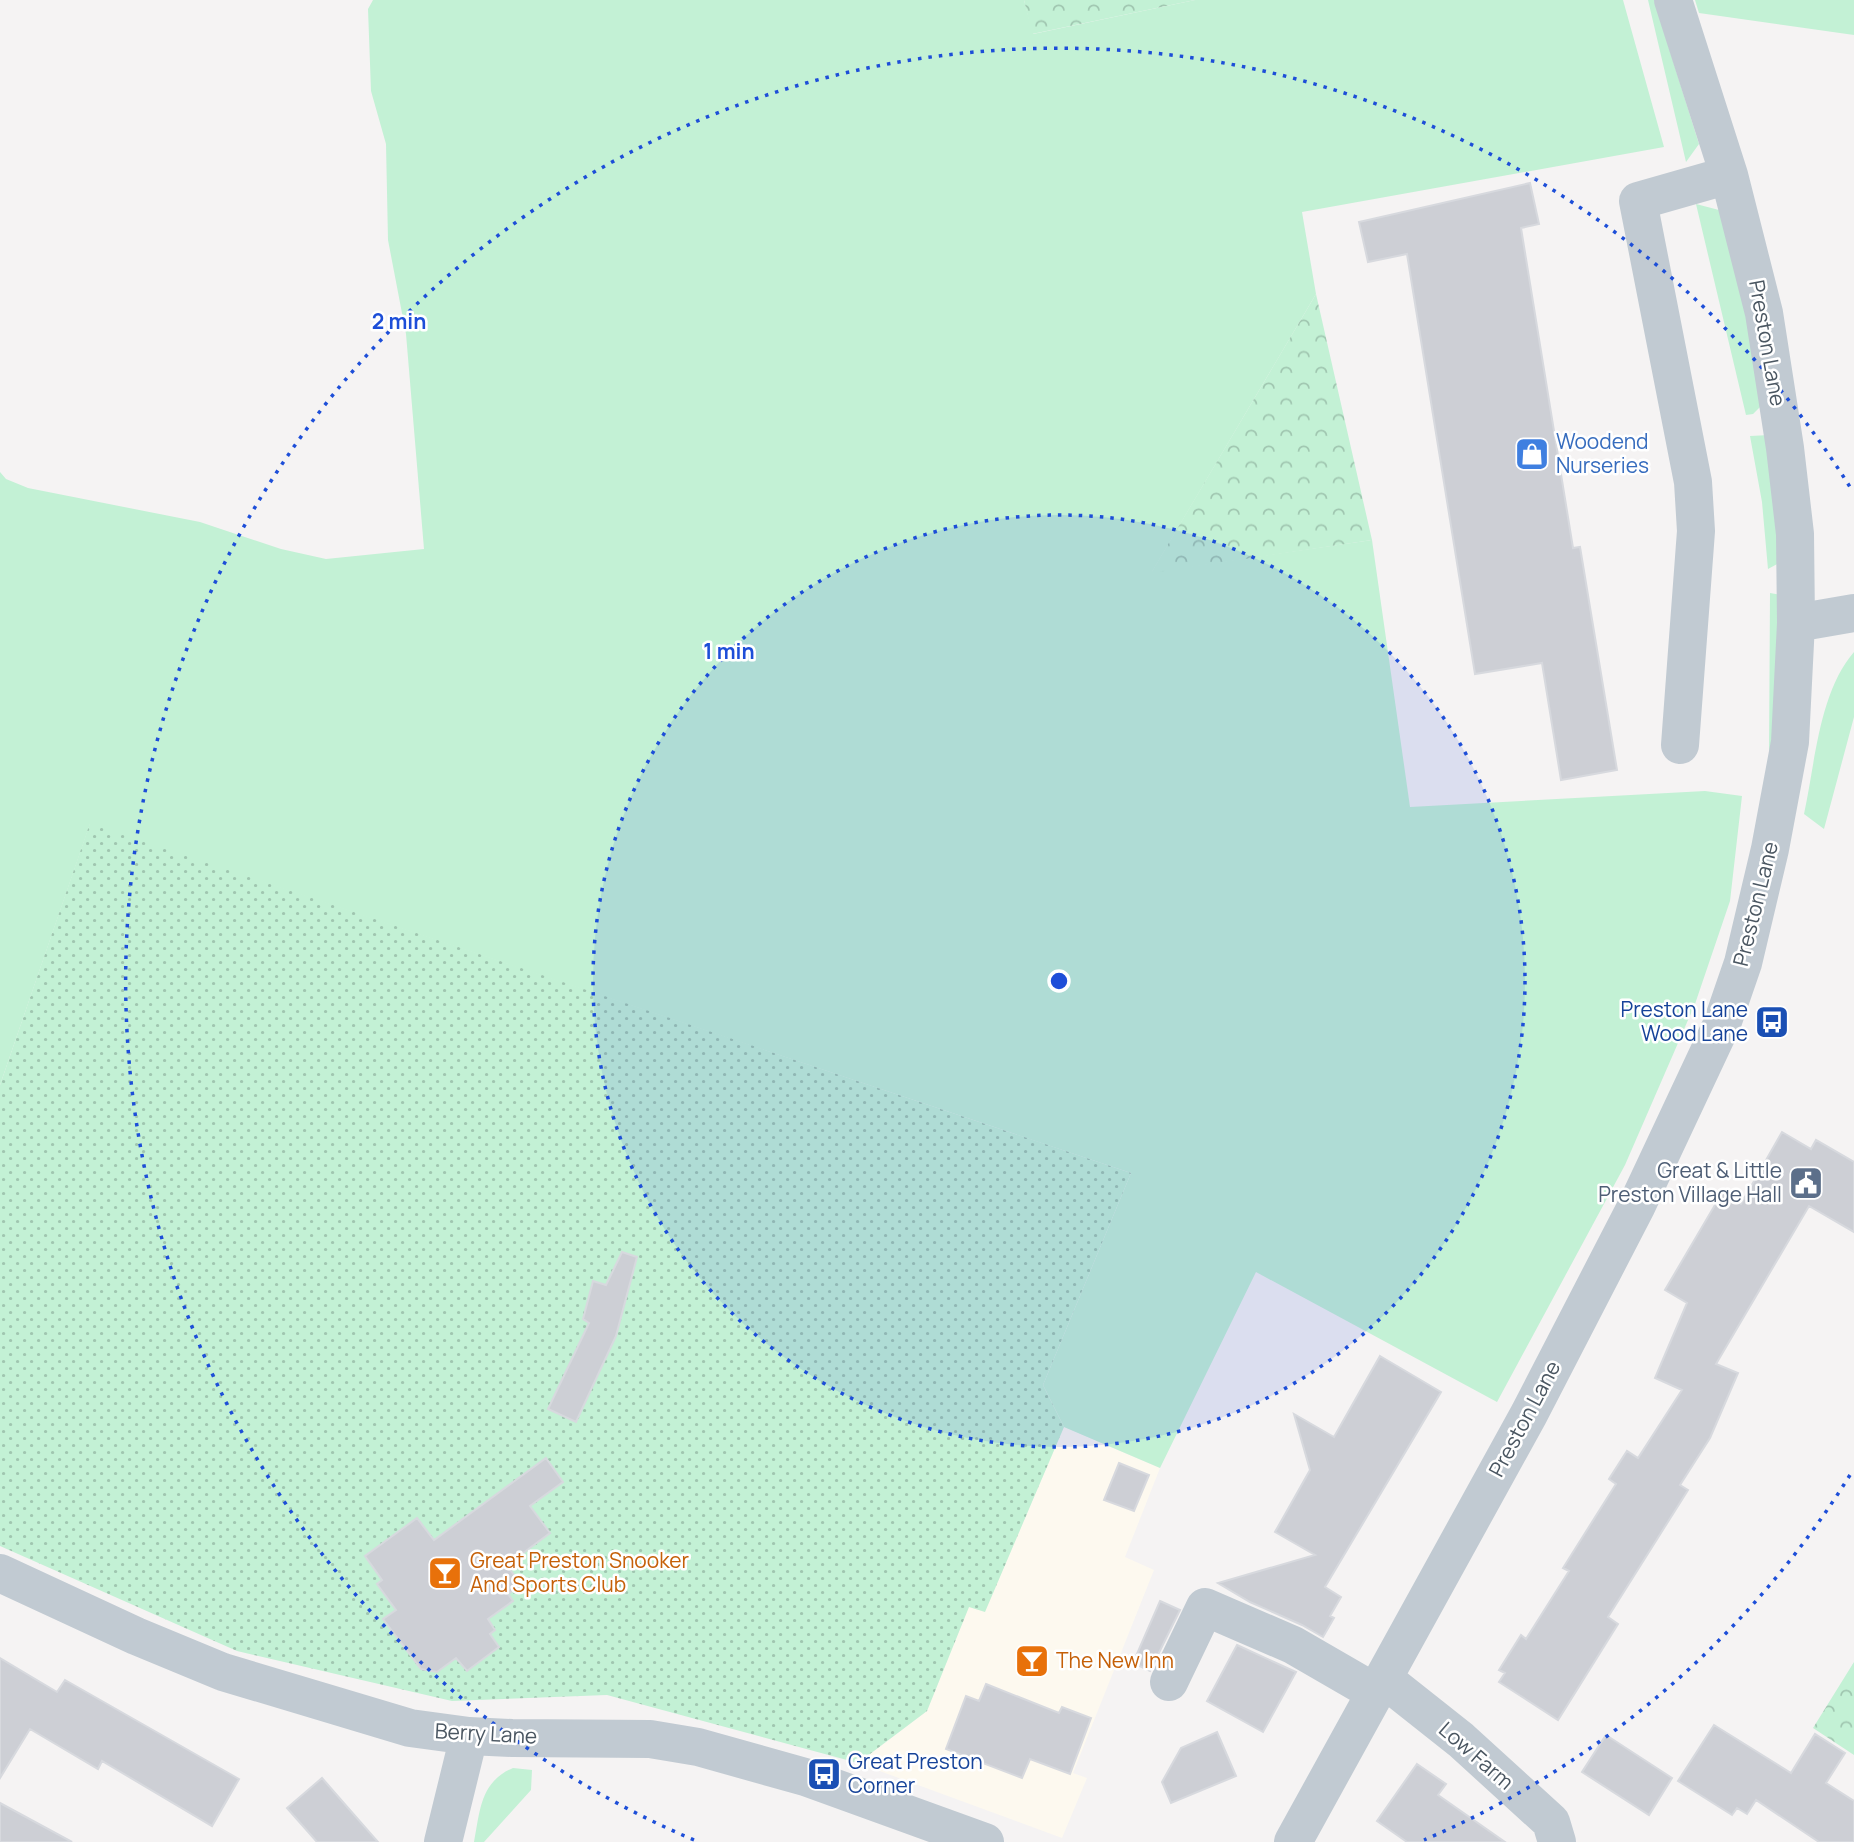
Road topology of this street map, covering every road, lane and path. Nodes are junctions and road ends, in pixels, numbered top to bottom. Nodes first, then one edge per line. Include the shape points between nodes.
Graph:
1 (1673, 0) edge
2 (1730, 176) junction
3 (1854, 612) edge
4 (1796, 623) junction
5 (1680, 745) dead end
6 (0, 1573) edge
7 (1169, 1682) dead end
8 (1380, 1686) junction
9 (469, 1736) junction
10 (443, 1842) edge
11 (985, 1842) edge
12 (1293, 1842) edge
13 (1556, 1842) edge

1 - 2 street, Preston Lane
2 - 4 street, Preston Lane via 1764,313 1785,448 1795,534
2 - 5 street via 1638,201 1693,482 1696,531
3 - 4 street
4 - 8 street, Preston Lane via 1790,742 1743,963 1722,1024 1619,1241
6 - 9 street, Berry Lane via 223,1672 410,1728
7 - 8 street, Low Farm via 1205,1607
8 - 12 street, Preston Lane
8 - 13 street, Low Farm via 1461,1740 1551,1822
9 - 10 street
9 - 11 street, Berry Lane via 650,1739 698,1747 805,1777

